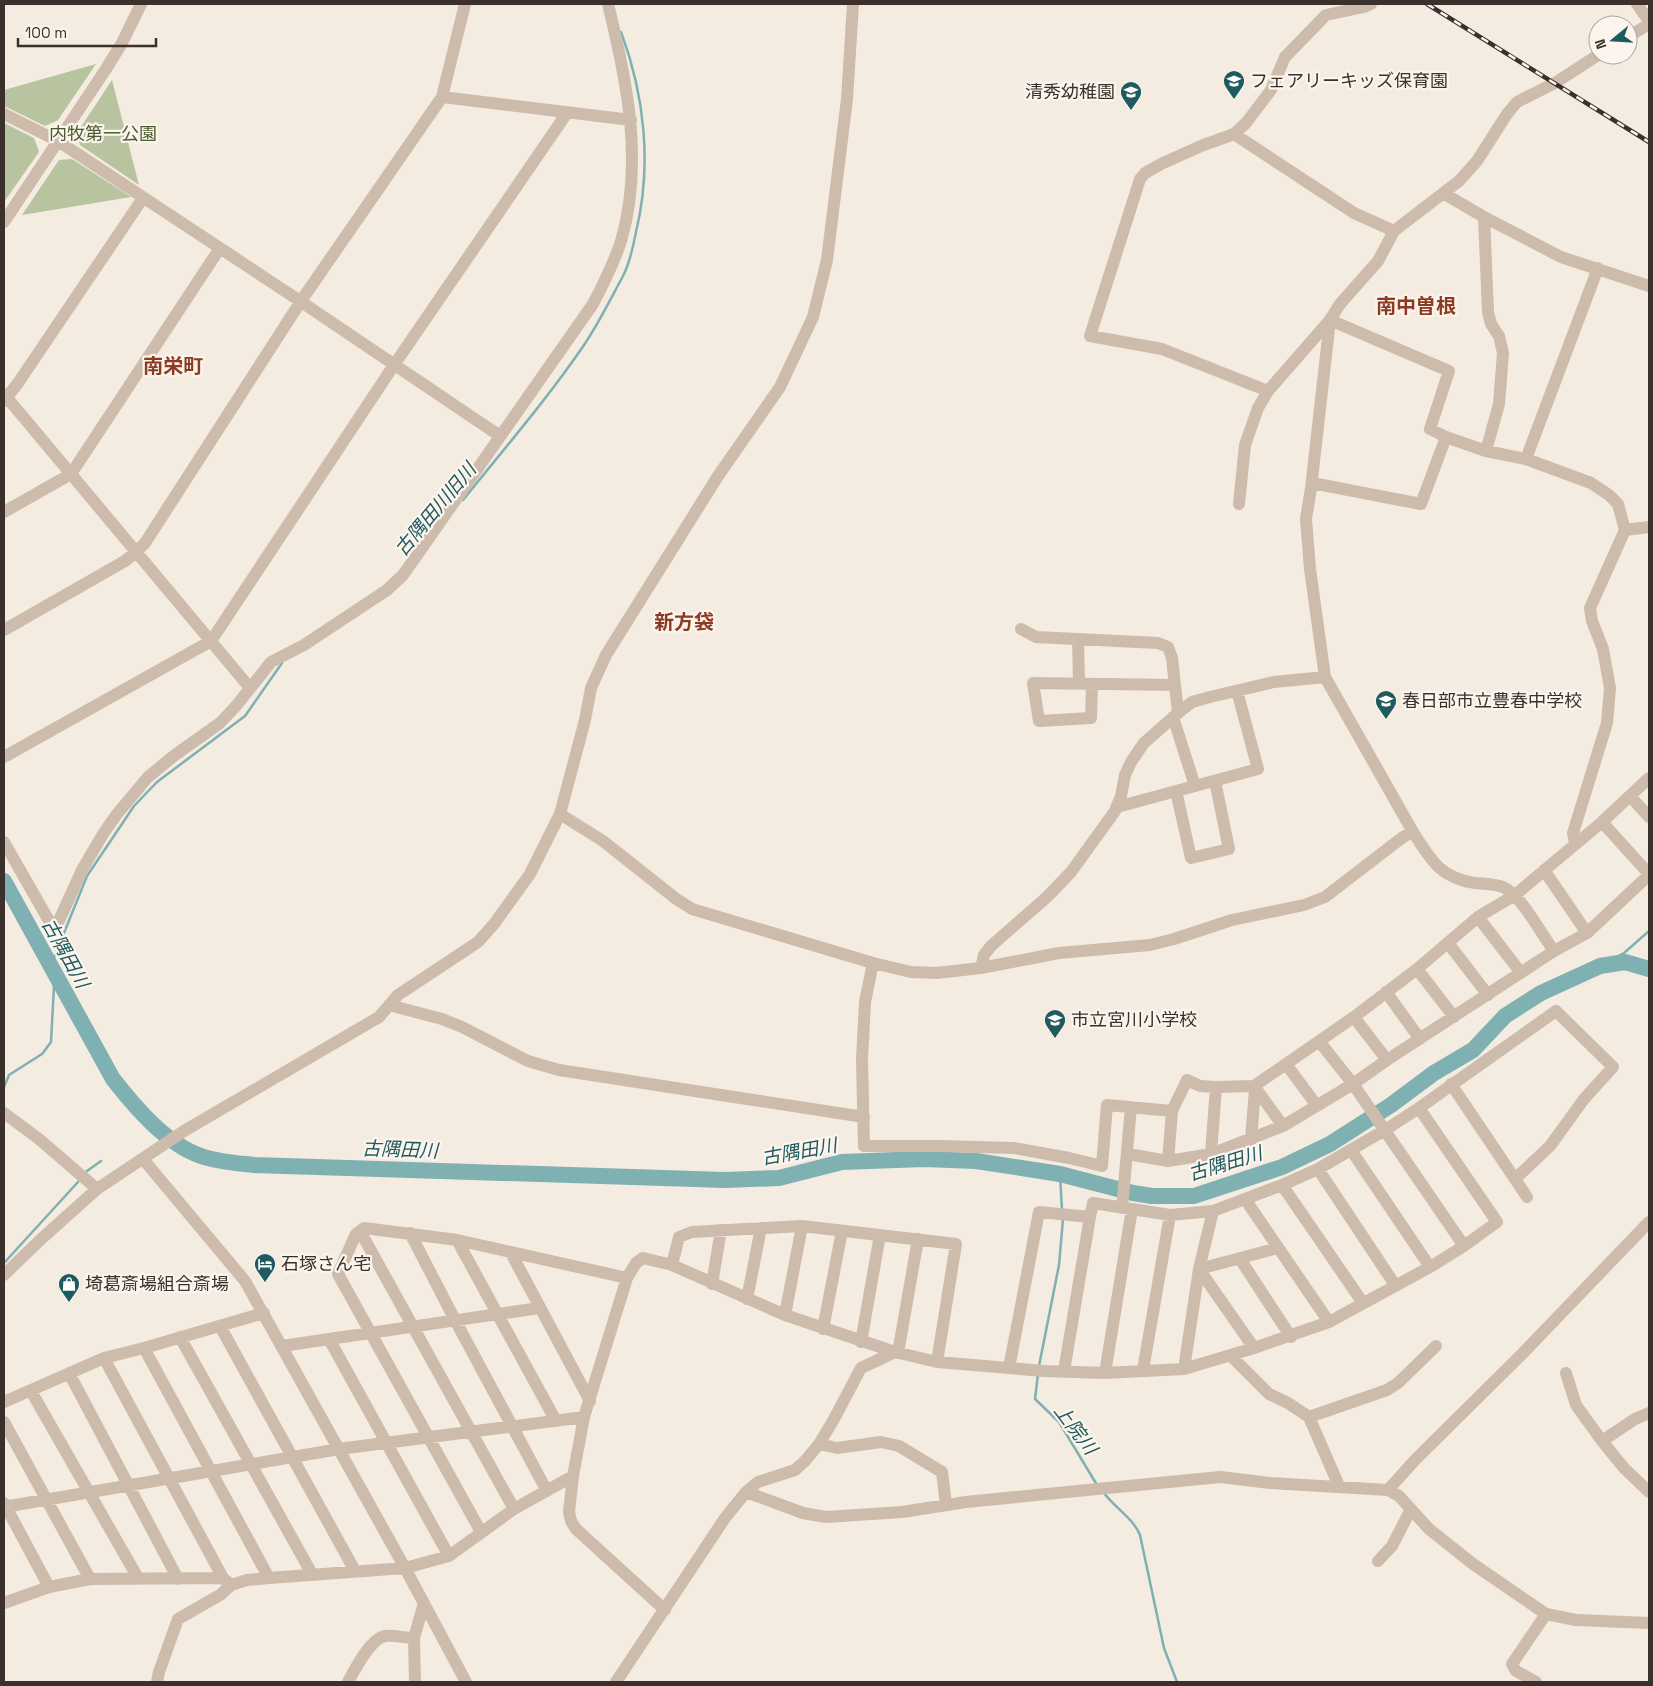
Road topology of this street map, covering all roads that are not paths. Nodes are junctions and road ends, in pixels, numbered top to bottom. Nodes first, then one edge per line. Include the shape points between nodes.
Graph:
1 (141, 4) edge
2 (465, 4) edge
3 (608, 4) edge
4 (854, 4) edge
5 (1371, 4) edge
6 (1637, 4) edge
7 (1649, 22) edge
8 (1638, 30) edge
9 (1588, 62) edge
10 (442, 96) junction
11 (567, 113) junction
12 (4, 114) edge
13 (631, 120) junction
14 (1234, 134) junction
15 (58, 141) junction
16 (1443, 193) junction
17 (143, 198) junction
18 (1484, 217) junction
19 (4, 222) edge
20 (1394, 230) junction
21 (220, 248) junction
22 (1598, 268) junction
23 (1649, 286) edge
24 (301, 301) junction
25 (1330, 320) junction
26 (394, 365) junction
27 (1268, 392) junction
28 (5, 398) edge
29 (500, 436) junction
30 (1446, 437) junction
31 (1486, 451) junction
32 (1526, 459) junction
33 (70, 474) junction
34 (1312, 483) junction
35 (1239, 504) dead end
36 (4, 512) edge
37 (1649, 527) edge
38 (1625, 530) junction
39 (136, 552) junction
40 (1021, 629) dead end
41 (4, 630) edge
42 (1078, 639) junction
43 (211, 641) junction
44 (1325, 677) junction
45 (1085, 684) junction
46 (1175, 685) junction
47 (250, 688) junction
48 (1237, 691) junction
49 (1176, 715) junction
50 (4, 757) edge
51 (1649, 778) edge
52 (1215, 781) junction
53 (1195, 786) junction
54 (1176, 791) junction
55 (1630, 796) junction
56 (1117, 807) junction
57 (560, 814) junction
58 (1649, 817) edge
59 (1602, 822) junction
60 (1413, 832) junction
61 (4, 842) edge
62 (1575, 844) junction
63 (1544, 870) junction
64 (1649, 874) edge
65 (1515, 895) junction
66 (1478, 917) junction
67 (1587, 933) junction
68 (1448, 943) junction
69 (1554, 951) junction
70 (873, 963) junction
71 (981, 968) junction
72 (1417, 969) junction
73 (1521, 973) junction
74 (1386, 992) junction
75 (1488, 995) junction
76 (389, 1005) junction
77 (1354, 1017) junction
78 (1454, 1017) junction
79 (1420, 1039) junction
80 (1319, 1041) junction
81 (1387, 1060) junction
82 (1286, 1064) junction
83 (1353, 1084) junction
84 (1452, 1084) junction
85 (1216, 1087) junction
86 (1254, 1087) junction
87 (1317, 1106) junction
88 (1131, 1107) junction
89 (1419, 1108) junction
90 (1172, 1111) junction
91 (4, 1113) edge
92 (864, 1117) junction
93 (1283, 1126) junction
94 (1384, 1128) junction
95 (1251, 1140) junction
96 (1351, 1150) junction
97 (1128, 1154) junction
98 (1211, 1154) junction
99 (142, 1158) junction
100 (1168, 1161) junction
101 (1318, 1169) junction
102 (1515, 1179) junction
103 (1282, 1185) junction
104 (97, 1189) junction
105 (1527, 1197) dead end
106 (1245, 1199) junction
107 (1127, 1209) junction
108 (1213, 1211) junction
109 (1170, 1215) junction
110 (1090, 1218) junction
111 (1649, 1222) edge
112 (802, 1226) junction
113 (761, 1228) junction
114 (722, 1230) junction
115 (360, 1231) junction
116 (842, 1231) junction
117 (410, 1233) junction
118 (880, 1235) junction
119 (918, 1239) junction
120 (457, 1240) junction
121 (1464, 1246) junction
122 (1278, 1248) junction
123 (511, 1253) junction
124 (1240, 1259) junction
125 (672, 1265) junction
126 (1430, 1267) junction
127 (1199, 1269) junction
128 (4, 1275) edge
129 (628, 1278) junction
130 (712, 1284) junction
131 (1395, 1285) junction
132 (747, 1300) junction
133 (1363, 1303) junction
134 (540, 1308) junction
135 (264, 1314) junction
136 (497, 1314) junction
137 (784, 1315) junction
138 (455, 1320) junction
139 (1329, 1322) junction
140 (220, 1326) junction
141 (412, 1326) junction
142 (823, 1329) junction
143 (370, 1332) junction
144 (180, 1336) junction
145 (1290, 1337) junction
146 (329, 1339) junction
147 (861, 1342) junction
148 (282, 1346) junction
149 (1436, 1346) dead end
150 (144, 1348) junction
151 (1254, 1348) junction
152 (896, 1353) junction
153 (1231, 1356) junction
154 (104, 1358) junction
155 (936, 1362) junction
156 (1009, 1368) junction
157 (1184, 1369) junction
158 (1143, 1370) junction
159 (1064, 1372) junction
160 (69, 1373) junction
161 (1104, 1373) junction
162 (1566, 1373) dead end
163 (31, 1391) junction
164 (590, 1401) junction
165 (4, 1402) edge
166 (1649, 1413) edge
167 (584, 1417) junction
168 (1308, 1417) junction
169 (556, 1421) junction
170 (4, 1422) edge
171 (513, 1426) junction
172 (471, 1431) junction
173 (428, 1436) junction
174 (1602, 1441) junction
175 (386, 1442) junction
176 (819, 1444) junction
177 (339, 1449) junction
178 (292, 1457) junction
179 (251, 1465) junction
180 (210, 1472) junction
181 (572, 1476) junction
182 (170, 1479) junction
183 (129, 1485) junction
184 (1339, 1486) junction
185 (1388, 1490) junction
186 (547, 1491) junction
187 (90, 1492) junction
188 (746, 1492) junction
189 (1649, 1492) edge
190 (46, 1500) junction
191 (946, 1505) junction
192 (4, 1506) edge
193 (514, 1509) junction
194 (1411, 1509) junction
195 (482, 1532) junction
196 (449, 1556) junction
197 (1378, 1562) dead end
198 (405, 1568) junction
199 (355, 1571) junction
200 (312, 1574) junction
201 (138, 1578) junction
202 (178, 1578) junction
203 (269, 1578) junction
204 (90, 1580) junction
205 (227, 1581) junction
206 (49, 1587) junction
207 (4, 1603) edge
208 (424, 1603) junction
209 (665, 1610) junction
210 (1546, 1614) junction
211 (1649, 1623) edge
212 (414, 1638) junction
213 (157, 1682) edge
214 (348, 1682) edge
215 (415, 1682) edge
216 (466, 1682) edge
217 (616, 1682) edge
218 (1536, 1682) edge

1 - 15 street via 106,69
2 - 10 street
3 - 13 street
4 - 57 street via 847,99 828,260 813,317 780,387 718,476 606,655 591,688
5 - 14 street via 1326,15 1285,57 1271,90
6 - 7 street
7 - 8 street
9 - 16 street via 1517,102 1478,161
10 - 11 street
10 - 24 street
11 - 13 street
11 - 26 street
12 - 15 street
13 - 29 street via 632,160 626,219 608,276 593,304
14 - 20 street via 1354,213
14 - 27 street via 1161,164 1140,179 1090,336 1162,348
15 - 17 street
15 - 19 street
16 - 18 street
16 - 20 street
17 - 21 street
17 - 28 street
18 - 22 street via 1561,257
18 - 31 street via 1488,312 1504,352 1499,404
20 - 25 street via 1378,261
21 - 24 street
21 - 33 street
22 - 23 street
22 - 32 street
24 - 26 street
24 - 39 street via 145,543
25 - 27 street
25 - 30 street via 1449,370 1430,429
25 - 34 street
26 - 29 street
26 - 43 street
27 - 35 street via 1258,408 1245,445
28 - 33 street
29 - 47 street via 403,575 387,590 304,645 271,662
30 - 31 street
30 - 34 street via 1421,504
31 - 32 street
32 - 38 street via 1591,483 1610,495 1618,504
33 - 36 street
33 - 39 street
34 - 44 street via 1306,519
37 - 38 street
38 - 62 street via 1590,608 1604,650 1610,688 1607,723 1573,833
39 - 41 street
39 - 43 street
40 - 42 street via 1036,637
42 - 45 street
42 - 46 street via 1158,643 1168,647
43 - 47 street
43 - 50 street
44 - 48 street via 1274,682
44 - 60 street
45 - 45 street via 1033,683 1039,721 1091,718
45 - 46 street
46 - 49 street
47 - 61 street via 220,723 148,778 117,814 82,870 58,925 51,924
48 - 49 street via 1192,702
48 - 52 street via 1258,769
49 - 53 street
49 - 56 street via 1144,744 1131,762
51 - 55 street
52 - 53 street
52 - 54 street via 1229,850 1191,858
53 - 54 street
54 - 56 street
55 - 58 street
55 - 59 street
56 - 71 street via 1071,872 991,946 984,955
57 - 70 street via 603,841 692,909
57 - 76 street via 530,874 478,942 398,995
59 - 62 street
59 - 64 street
60 - 65 street via 1441,871 1461,881 1504,887
60 - 71 street via 1325,897 1304,905 1232,920 1150,945 1059,953
62 - 63 street
63 - 65 street
63 - 67 street
64 - 67 street
65 - 66 street
65 - 69 street
66 - 68 street
66 - 73 street
67 - 69 street
68 - 72 street
68 - 75 street
69 - 73 street
70 - 71 street via 911,972
70 - 92 street via 865,1002 862,1059
72 - 74 street
72 - 78 street
73 - 75 street
74 - 77 street
74 - 79 street
75 - 78 street
76 - 92 street via 442,1019 528,1061 559,1070
76 - 99 street via 379,1017
77 - 80 street
77 - 81 street
78 - 79 street
79 - 81 street
80 - 82 street
80 - 83 street
81 - 83 street
82 - 86 street
82 - 87 street
83 - 87 street
83 - 94 street
84 - 89 street
84 - 102 street
84 - 102 street via 1556,1012 1613,1067 1584,1099 1550,1146
85 - 86 street
85 - 90 street via 1200,1086 1187,1080
85 - 98 street
86 - 93 street
86 - 95 street
87 - 93 street
88 - 90 street
88 - 92 street via 1107,1105 1102,1166 1014,1148 864,1146
88 - 97 street
89 - 94 street
89 - 121 street via 1497,1222
90 - 100 street
91 - 104 street
93 - 95 street
94 - 96 street
94 - 121 street
95 - 98 street
96 - 101 street
96 - 126 street
97 - 100 street
97 - 107 street
98 - 100 street
99 - 104 street
99 - 135 street via 245,1281
101 - 103 street
101 - 131 street
102 - 105 street
103 - 106 street
103 - 133 street
104 - 128 street
106 - 108 street
106 - 122 street
107 - 109 street
107 - 110 street via 1093,1203
107 - 161 street
108 - 109 street
108 - 127 street
109 - 158 street
110 - 156 street via 1039,1212
110 - 159 street
111 - 185 street
112 - 113 street
112 - 116 street
112 - 137 street
113 - 114 street
113 - 132 street
114 - 125 street via 692,1232 679,1237
114 - 130 street
115 - 117 street via 364,1228
115 - 141 street
115 - 143 street via 338,1274
116 - 118 street
116 - 142 street
117 - 120 street
117 - 138 street
118 - 119 street
118 - 147 street
119 - 152 street
119 - 155 street via 956,1244
120 - 123 street
120 - 136 street
121 - 126 street
122 - 124 street
122 - 139 street
123 - 129 street
123 - 134 street
124 - 127 street
124 - 145 street
125 - 129 street via 643,1258 636,1263
125 - 130 street
126 - 131 street
127 - 151 street
127 - 157 street
129 - 164 street
130 - 132 street
131 - 133 street
132 - 137 street
133 - 139 street
134 - 136 street
134 - 164 street
135 - 140 street
135 - 148 street
136 - 138 street
136 - 169 street
137 - 142 street
138 - 141 street
138 - 171 street
139 - 145 street
140 - 144 street
140 - 178 street
141 - 143 street
141 - 172 street
142 - 147 street
143 - 146 street
143 - 173 street
144 - 150 street
144 - 179 street
145 - 151 street
146 - 148 street
146 - 175 street
147 - 152 street
148 - 177 street
149 - 168 street via 1387,1390
150 - 154 street
150 - 180 street
151 - 153 street
152 - 155 street
152 - 176 street via 861,1368
153 - 157 street
153 - 168 street via 1269,1394
154 - 160 street
154 - 182 street
155 - 156 street
156 - 159 street
157 - 158 street
158 - 161 street
159 - 161 street
160 - 163 street
160 - 183 street
162 - 174 street via 1576,1405
163 - 165 street
163 - 187 street
164 - 167 street
166 - 174 street
167 - 169 street
167 - 181 street
168 - 184 street
169 - 171 street
170 - 190 street
171 - 172 street
171 - 186 street
172 - 173 street
172 - 193 street
173 - 175 street
173 - 195 street
174 - 189 street
175 - 177 street
175 - 196 street
176 - 188 street via 795,1470 758,1482
176 - 191 street via 838,1448 881,1442 899,1446 942,1472
177 - 178 street
177 - 198 street
178 - 179 street
178 - 199 street
179 - 180 street
179 - 200 street
180 - 182 street
180 - 203 street
181 - 186 street
181 - 209 street via 569,1512 576,1529
182 - 183 street
182 - 205 street
183 - 187 street
183 - 202 street
184 - 185 street
184 - 191 street via 1220,1477
185 - 194 street
186 - 193 street
187 - 190 street
187 - 201 street
188 - 191 street via 803,1513 826,1517 902,1512
188 - 209 street via 725,1518
190 - 192 street
190 - 204 street
192 - 206 street
193 - 195 street
194 - 197 street via 1392,1546
194 - 210 street via 1429,1529 1473,1564
195 - 196 street
196 - 198 street
198 - 199 street
198 - 208 street
199 - 200 street
200 - 203 street
201 - 202 street
201 - 204 street
202 - 205 street
203 - 205 street
204 - 206 street
205 - 213 street via 220,1595 178,1618
206 - 207 street
208 - 212 street
208 - 216 street
209 - 217 street
210 - 211 street via 1576,1620
210 - 218 street via 1512,1664 1516,1671
212 - 214 street via 386,1636 376,1640
212 - 215 street

